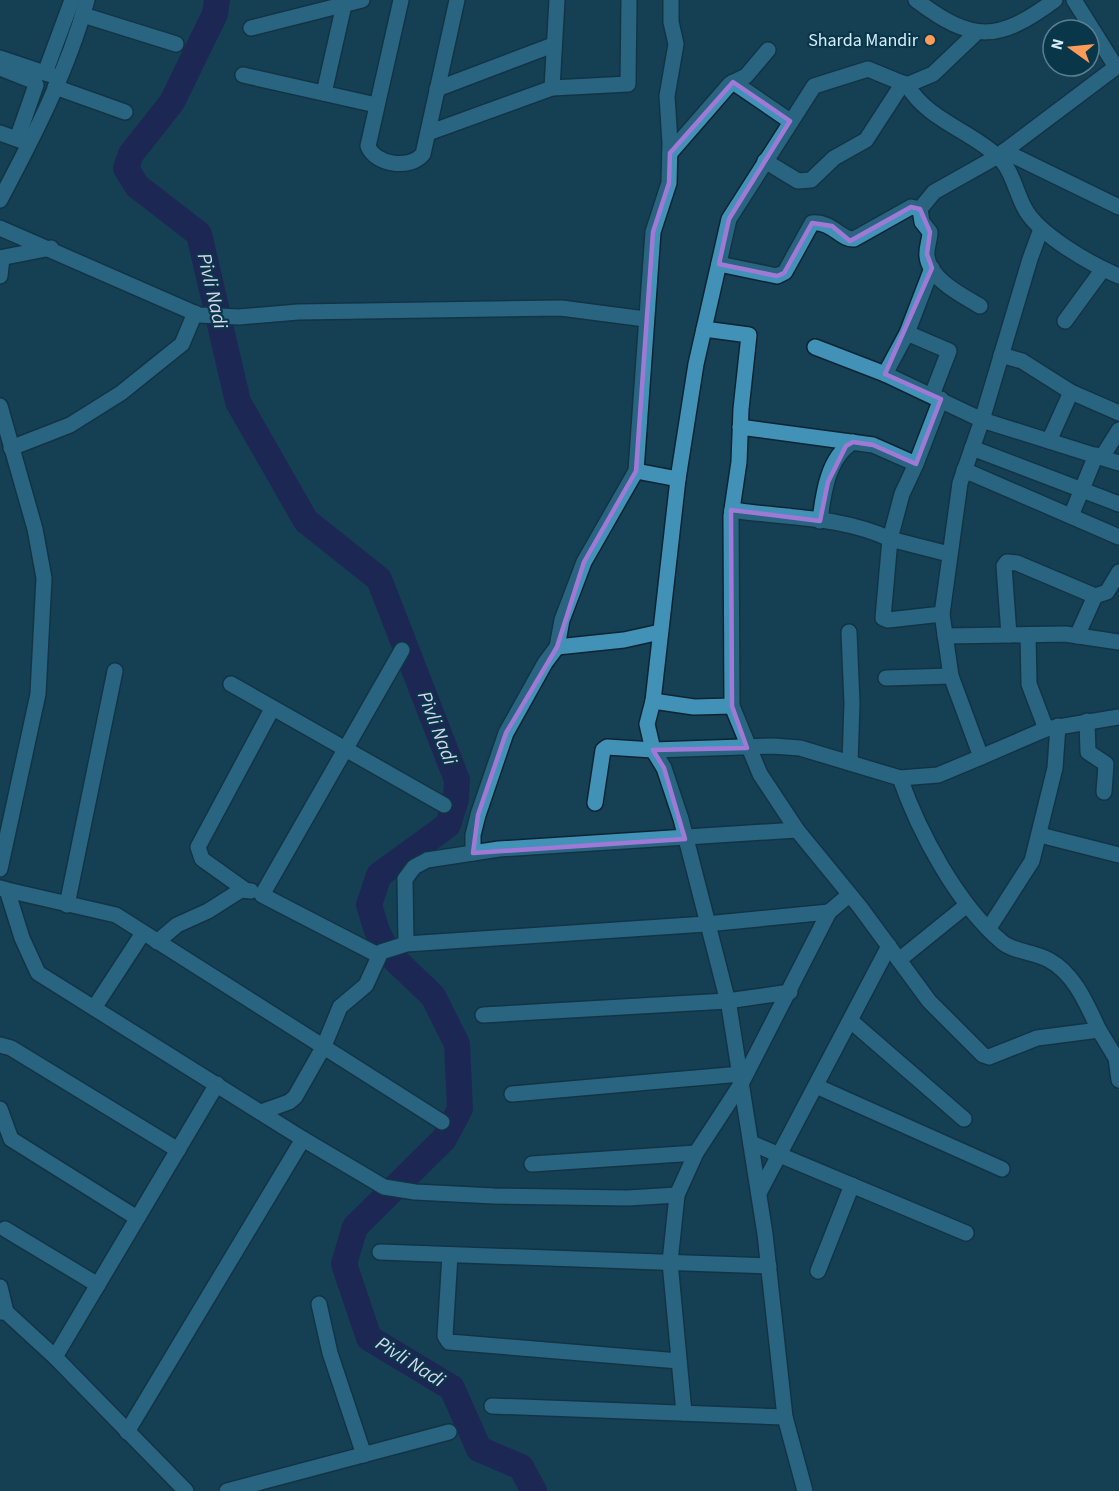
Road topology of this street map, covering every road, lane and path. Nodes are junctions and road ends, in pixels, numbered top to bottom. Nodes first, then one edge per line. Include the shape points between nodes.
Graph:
1 (72, 0) edge
2 (362, 0) edge
3 (400, 0) edge
4 (457, 0) edge
5 (557, 0) edge
6 (629, 0) edge
7 (671, 0) edge
8 (916, 0) edge
9 (1074, 0) edge
10 (343, 2) edge
11 (1044, 3) edge
12 (85, 7) edge
13 (251, 28) dead end
14 (976, 33) junction
15 (176, 44) dead end
16 (553, 45) junction
17 (768, 50) dead end
18 (0, 57) edge
19 (1118, 66) edge
20 (0, 68) edge
21 (243, 75) dead end
22 (53, 80) junction
23 (733, 82) junction
24 (905, 84) junction
25 (552, 88) junction
26 (437, 89) junction
27 (324, 93) junction
28 (376, 105) junction
29 (125, 112) dead end
30 (790, 121) junction
31 (0, 133) edge
32 (428, 133) junction
33 (23, 141) junction
34 (670, 153) junction
35 (1001, 153) junction
36 (765, 161) junction
37 (0, 200) edge
38 (1119, 207) edge
39 (920, 209) junction
40 (0, 228) edge
41 (1041, 229) junction
42 (51, 249) junction
43 (1, 258) edge
44 (719, 264) junction
45 (932, 268) junction
46 (1103, 269) junction
47 (0, 276) edge
48 (1119, 276) edge
49 (980, 306) dead end
50 (197, 314) junction
51 (645, 320) junction
52 (1065, 321) dead end
53 (704, 329) junction
54 (907, 333) junction
55 (815, 347) dead end
56 (1001, 355) junction
57 (885, 374) junction
58 (1071, 392) junction
59 (936, 397) junction
60 (0, 406) edge
61 (1119, 413) edge
62 (982, 420) junction
63 (740, 427) junction
64 (1119, 430) edge
65 (1049, 441) junction
66 (853, 442) junction
67 (11, 448) junction
68 (972, 448) junction
69 (1099, 456) junction
70 (1119, 463) edge
71 (916, 464) junction
72 (964, 470) junction
73 (636, 471) junction
74 (678, 478) junction
75 (1080, 489) junction
76 (1119, 504) edge
77 (732, 510) junction
78 (1071, 516) junction
79 (820, 521) junction
80 (1119, 537) edge
81 (890, 538) junction
82 (949, 554) junction
83 (1119, 573) edge
84 (1095, 596) junction
85 (942, 614) junction
86 (660, 632) junction
87 (849, 632) dead end
88 (1009, 635) junction
89 (1028, 635) junction
90 (945, 636) junction
91 (1077, 636) junction
92 (1119, 642) edge
93 (557, 647) junction
94 (402, 650) dead end
95 (115, 671) dead end
96 (951, 676) junction
97 (886, 678) dead end
98 (231, 684) dead end
99 (653, 701) junction
100 (732, 706) junction
101 (272, 709) junction
102 (1119, 717) edge
103 (1087, 721) junction
104 (1052, 727) junction
105 (747, 748) junction
106 (653, 750) junction
107 (345, 751) junction
108 (981, 757) junction
109 (850, 763) junction
110 (900, 778) junction
111 (1104, 792) dead end
112 (595, 803) dead end
113 (444, 805) dead end
114 (796, 830) junction
115 (1040, 835) junction
116 (685, 839) junction
117 (473, 853) junction
118 (1119, 855) edge
119 (0, 869) edge
120 (3, 889) edge
121 (244, 890) junction
122 (262, 895) junction
123 (849, 895) junction
124 (967, 904) junction
125 (67, 905) junction
126 (829, 912) junction
127 (706, 924) junction
128 (989, 928) junction
129 (143, 933) junction
130 (157, 942) junction
131 (403, 944) junction
132 (889, 946) junction
133 (381, 952) junction
134 (899, 960) junction
135 (790, 992) junction
136 (727, 1001) junction
137 (94, 1008) junction
138 (483, 1016) dead end
139 (851, 1022) junction
140 (1099, 1030) junction
141 (0, 1045) edge
142 (324, 1046) junction
143 (741, 1079) junction
144 (1119, 1080) edge
145 (217, 1084) junction
146 (816, 1086) junction
147 (512, 1094) dead end
148 (0, 1109) edge
149 (261, 1112) junction
150 (964, 1119) dead end
151 (442, 1122) dead end
152 (303, 1139) junction
153 (751, 1143) junction
154 (178, 1150) junction
155 (696, 1153) junction
156 (780, 1154) junction
157 (532, 1164) dead end
158 (1002, 1170) dead end
159 (852, 1185) junction
160 (759, 1193) junction
161 (677, 1195) junction
162 (137, 1218) junction
163 (5, 1229) dead end
164 (966, 1233) dead end
165 (380, 1252) dead end
166 (450, 1255) junction
167 (670, 1262) junction
168 (769, 1266) junction
169 (818, 1271) dead end
170 (98, 1285) junction
171 (0, 1287) edge
172 (319, 1304) dead end
173 (3, 1312) edge
174 (55, 1357) junction
175 (679, 1361) junction
176 (492, 1406) dead end
177 (684, 1413) junction
178 (785, 1417) junction
179 (127, 1432) junction
180 (449, 1432) dead end
181 (364, 1455) junction
182 (186, 1491) edge
183 (227, 1491) edge
184 (805, 1491) edge

1 - 22 street
2 - 10 street
3 - 28 street
4 - 26 street
5 - 16 street
6 - 25 street via 628,84
7 - 34 street via 676,44 667,96
8 - 14 street via 942,20
9 - 19 street
10 - 13 street
10 - 27 street
11 - 14 street via 1004,31
12 - 15 street
12 - 22 street
14 - 24 street via 933,74
16 - 25 street
16 - 26 street
17 - 23 street via 746,76
18 - 22 street
19 - 35 street
20 - 33 street via 36,85
21 - 27 street
22 - 29 street
22 - 33 street
23 - 30 street
23 - 34 street
24 - 30 street via 868,69 825,82 814,86
24 - 35 street via 918,103
24 - 36 street via 867,140 834,158 811,180 798,181
25 - 32 street
26 - 32 street
27 - 28 street
28 - 32 street via 368,146 380,160 413,162 423,154
30 - 36 street
31 - 33 street
33 - 37 street
34 - 51 street via 669,183 653,232
35 - 38 street
35 - 39 street via 934,192
35 - 41 street via 1024,209
36 - 44 street via 729,219
39 - 44 street via 911,207 851,239 832,226 812,223 785,272 777,276
39 - 45 street via 922,222 930,232 927,254
40 - 42 street
41 - 46 street
41 - 56 street
42 - 43 street
42 - 50 street
43 - 47 street
44 - 53 street
45 - 49 street via 952,289
45 - 54 street
46 - 48 street
46 - 52 street
50 - 51 street via 240,317 298,312 561,308
50 - 67 street via 182,344 121,393 70,425
51 - 73 street
53 - 63 street via 749,335
53 - 74 street
54 - 57 street
54 - 59 street via 949,351
55 - 57 street
56 - 58 street via 1022,361
56 - 62 street
57 - 59 street
58 - 61 street
58 - 65 street
59 - 62 street
59 - 71 street
60 - 67 street
62 - 65 street
62 - 68 street
63 - 66 street
63 - 77 street
64 - 69 street
65 - 69 street
66 - 71 street via 873,445
66 - 79 street via 840,452 834,464 823,496
67 - 119 street via 35,529 44,578 38,694
68 - 72 street
68 - 75 street
69 - 70 street
69 - 75 street
71 - 81 street via 902,494
72 - 78 street
72 - 82 street
73 - 74 street
73 - 93 street via 584,562 562,620
74 - 86 street
75 - 76 street
75 - 78 street
77 - 79 street
77 - 100 street
78 - 80 street
79 - 81 street via 840,521
81 - 82 street
81 - 85 street via 883,618
82 - 85 street
83 - 84 street via 1107,592
84 - 88 street via 1007,562
84 - 91 street
85 - 90 street
86 - 93 street
86 - 99 street
87 - 109 street
88 - 89 street
88 - 90 street
89 - 91 street
89 - 104 street via 1029,684
90 - 96 street
91 - 92 street
93 - 117 street via 506,733 478,815
94 - 107 street
95 - 125 street
96 - 97 street
96 - 108 street
98 - 101 street
99 - 100 street via 694,707
99 - 106 street via 647,724
100 - 105 street
101 - 107 street
101 - 121 street via 198,847 202,859
102 - 103 street
103 - 104 street
103 - 111 street via 1088,752 1106,764
104 - 108 street
104 - 115 street via 1055,768
105 - 106 street
105 - 109 street via 800,748
105 - 114 street
106 - 112 street via 605,747
106 - 116 street via 664,768
107 - 113 street
107 - 122 street
108 - 110 street via 938,775
109 - 110 street
110 - 124 street via 937,858
114 - 116 street
114 - 123 street
115 - 118 street
115 - 128 street via 1032,861
116 - 117 street
116 - 127 street
117 - 131 street via 427,860 409,872 404,887
120 - 125 street
120 - 137 street via 38,973
121 - 122 street
121 - 130 street via 177,925
122 - 133 street
123 - 126 street
123 - 132 street
124 - 128 street
124 - 134 street
125 - 129 street via 116,915
126 - 127 street
126 - 135 street
127 - 131 street
127 - 136 street
128 - 140 street via 1003,943 1058,966 1082,993
129 - 130 street
129 - 137 street
130 - 142 street
131 - 133 street
132 - 134 street
132 - 139 street
133 - 142 street via 366,985 340,1007
134 - 140 street via 929,1001 983,1055 989,1057 1037,1038
135 - 136 street
135 - 143 street
136 - 138 street
136 - 143 street
137 - 145 street
139 - 146 street
139 - 150 street
140 - 144 street via 1116,1058
141 - 154 street via 11,1047
142 - 149 street via 295,1097
142 - 151 street
143 - 147 street
143 - 153 street
143 - 155 street
145 - 149 street
145 - 154 street
146 - 156 street
146 - 158 street
148 - 162 street via 11,1139
149 - 152 street
152 - 161 street via 384,1187 415,1192 628,1198
152 - 179 street
153 - 156 street
153 - 160 street
154 - 162 street
155 - 157 street
155 - 161 street
156 - 159 street
156 - 160 street
159 - 164 street
159 - 169 street
160 - 168 street
161 - 167 street
162 - 170 street
163 - 170 street
165 - 166 street
166 - 167 street
166 - 175 street via 445,1336 449,1342
167 - 168 street
167 - 175 street
168 - 178 street
170 - 174 street
171 - 173 street
172 - 181 street via 330,1353
173 - 174 street
174 - 179 street
175 - 177 street
176 - 177 street
177 - 178 street
178 - 184 street
179 - 182 street
180 - 181 street
181 - 183 street

